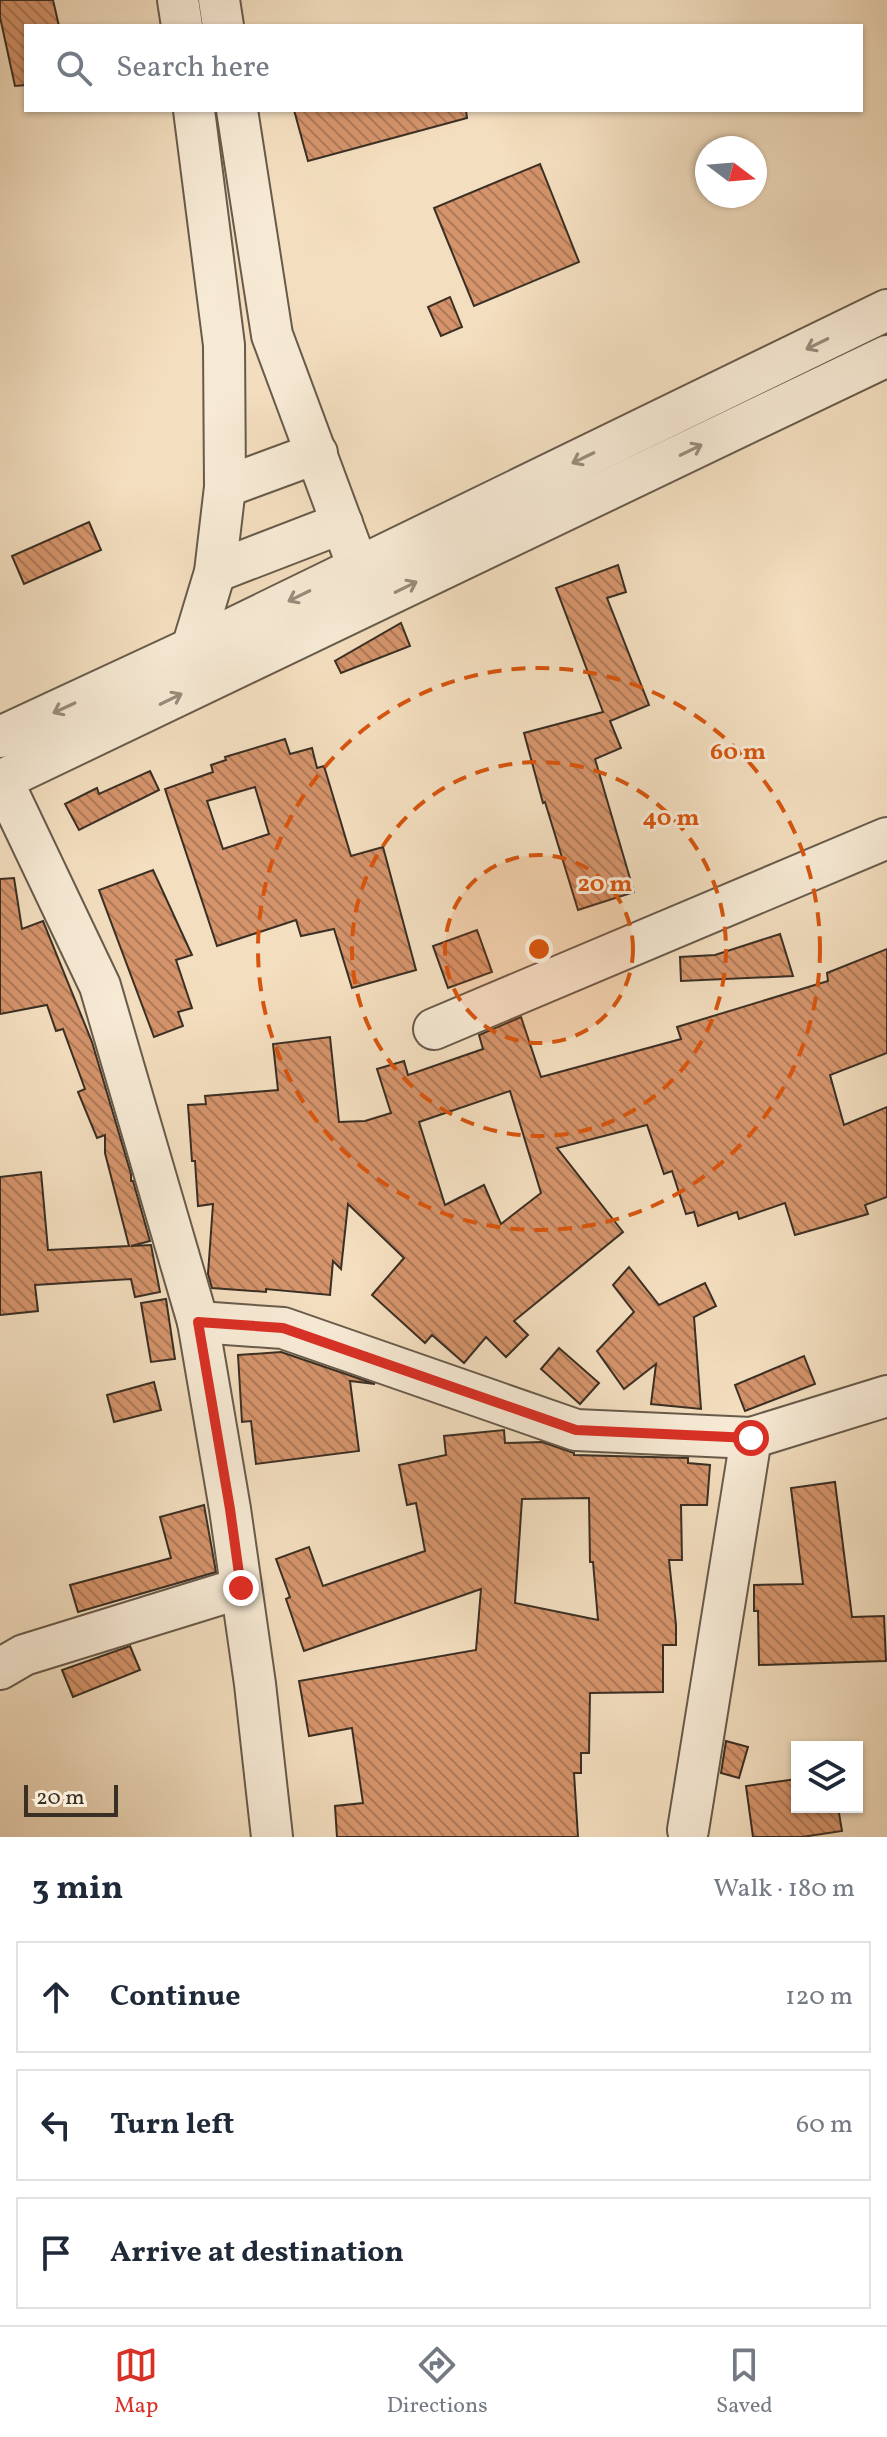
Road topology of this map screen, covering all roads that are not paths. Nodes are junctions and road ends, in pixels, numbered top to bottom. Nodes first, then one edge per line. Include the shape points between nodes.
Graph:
1 (178, 0) edge
2 (219, 0) edge
3 (182, 24) edge
4 (223, 24) edge
5 (194, 112) edge
6 (237, 112) edge
7 (887, 310) edge
8 (887, 356) edge
9 (317, 453) junction
10 (225, 487) junction
11 (342, 523) junction
12 (358, 567) junction
13 (215, 572) junction
14 (192, 648) junction
15 (0, 737) edge
16 (1, 781) edge
17 (887, 838) edge
18 (434, 1029) dead end
19 (198, 1322) junction
20 (887, 1396) edge
21 (751, 1438) junction
22 (241, 1588) junction
23 (0, 1669) edge
24 (688, 1830) dead end
25 (272, 1837) edge

1 - 3 street
2 - 4 street
5 - 10 street via 224,345
6 - 9 street via 272,335
7 -> 12 street
16 -> 8 street
9 - 10 street
9 - 11 street
10 - 13 street
11 - 12 street
11 - 13 street
12 -> 14 street
13 - 14 street
14 -> 15 street
16 - 19 street via 100,986
17 - 18 street
19 - 21 street via 283,1328 576,1430
19 - 22 street
20 - 21 street
21 - 24 street
22 - 23 street via 24,1655
22 - 25 street

